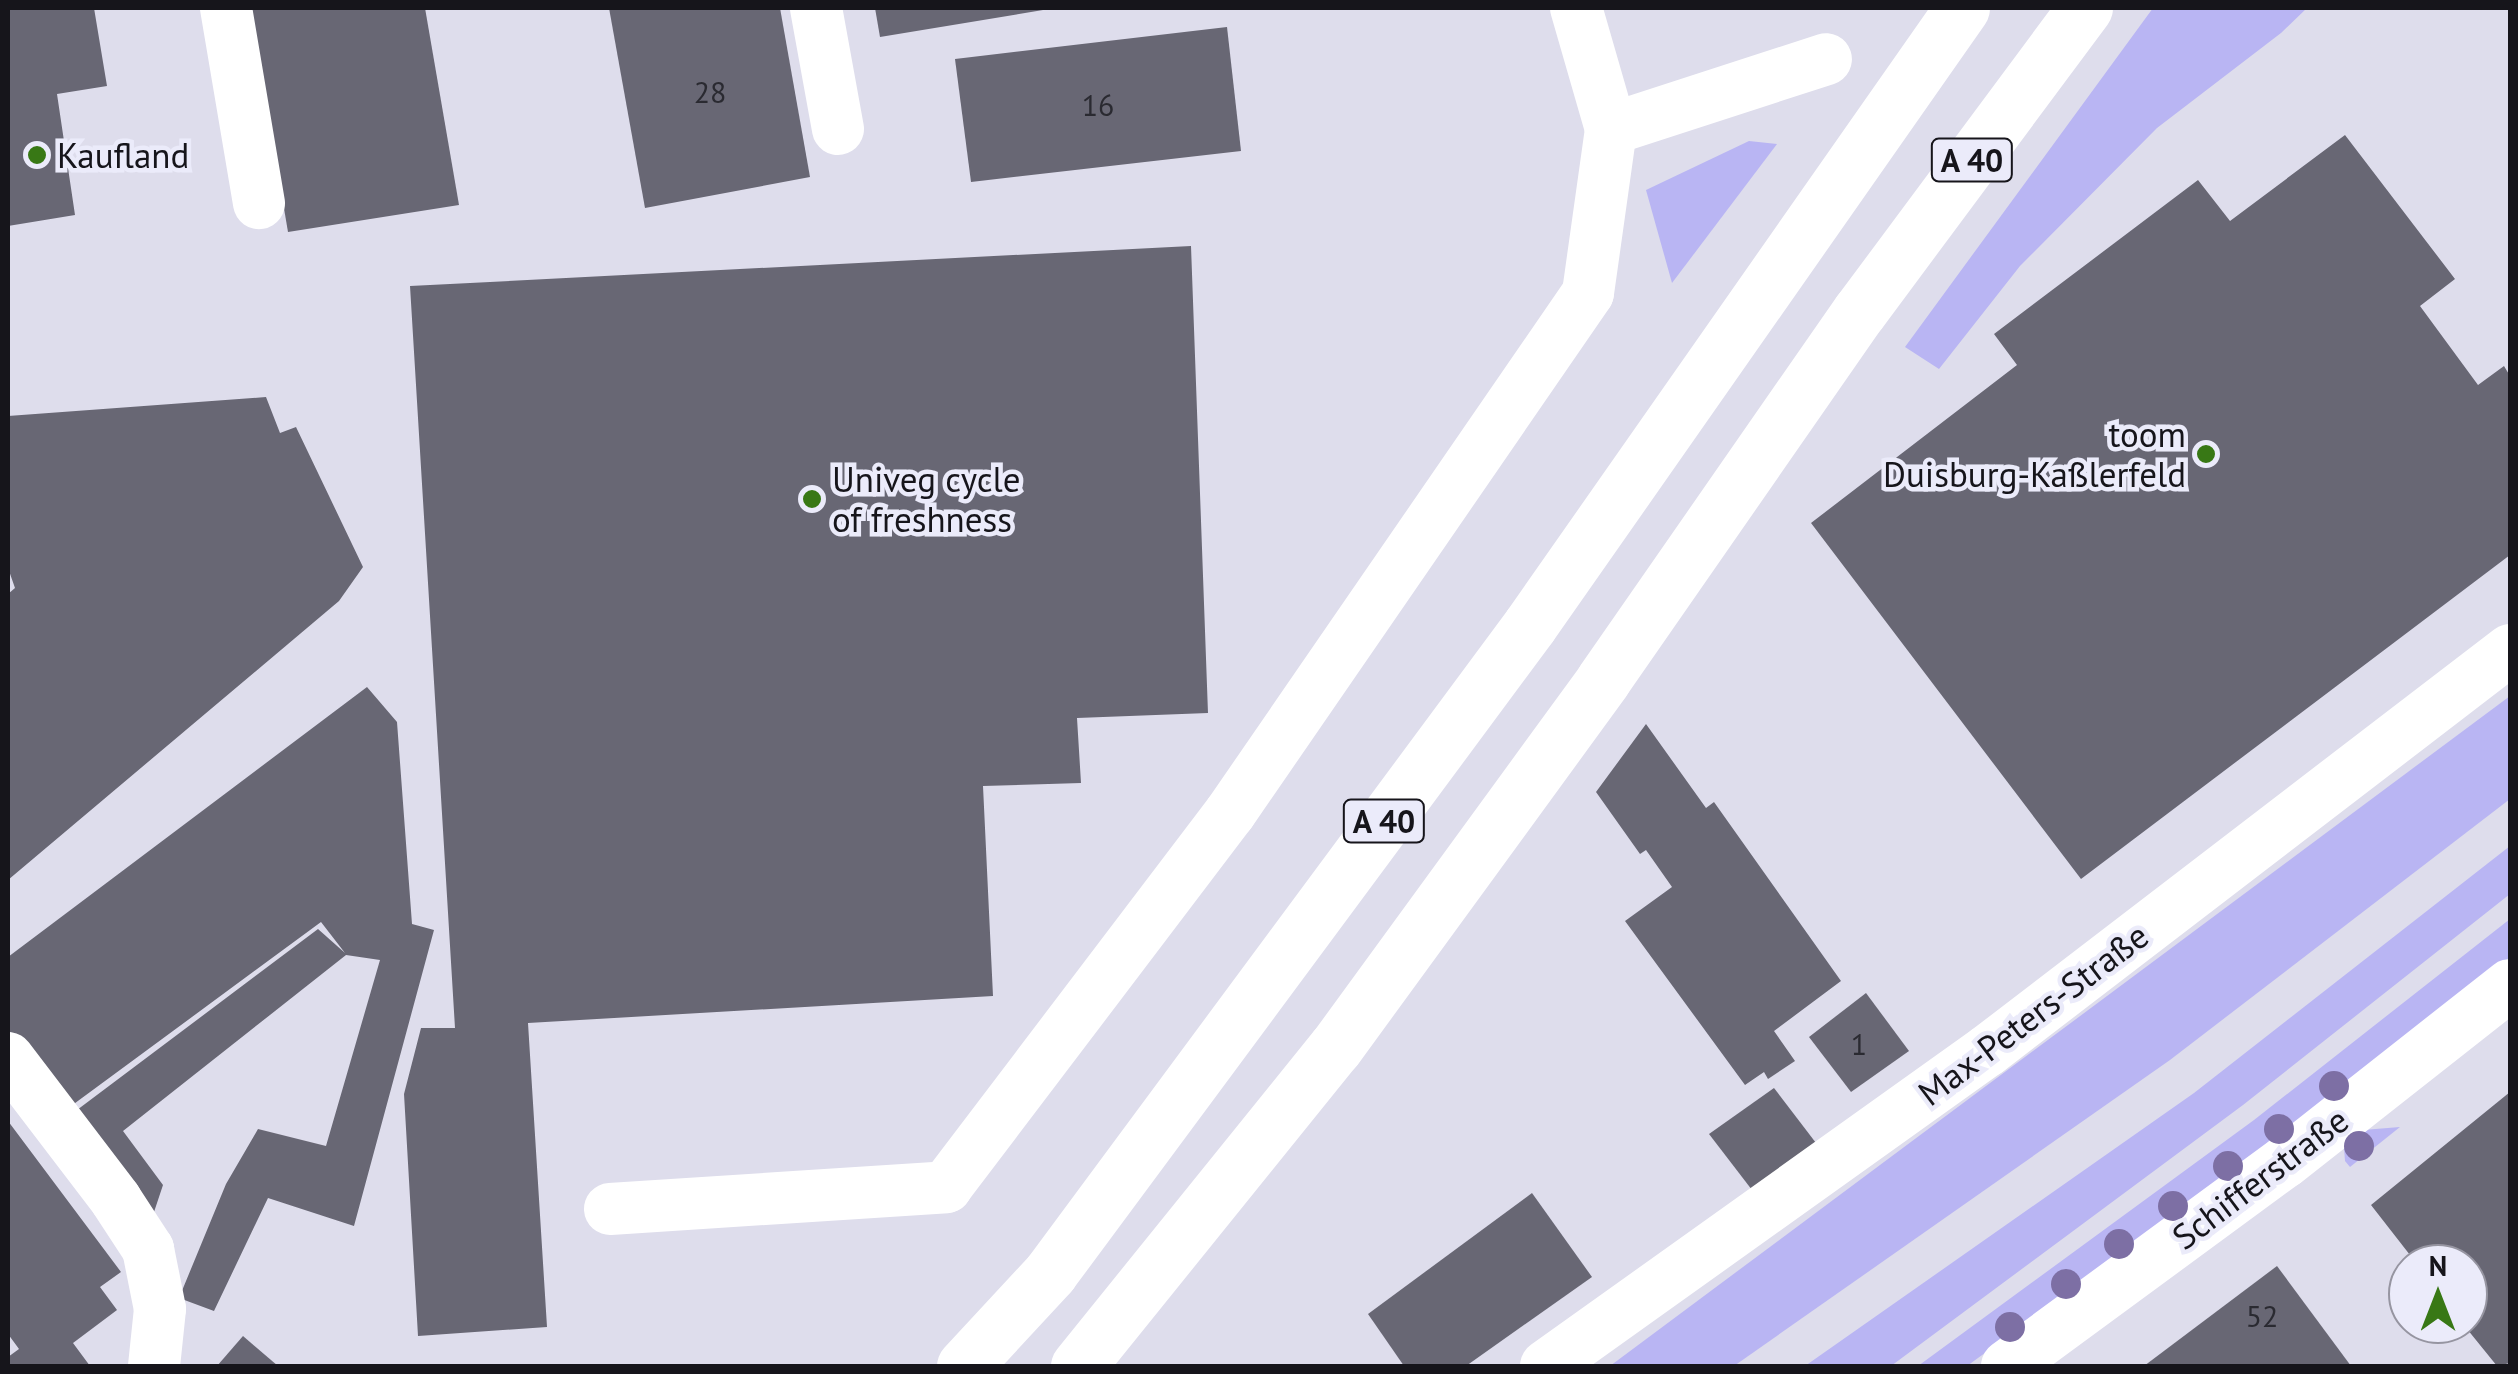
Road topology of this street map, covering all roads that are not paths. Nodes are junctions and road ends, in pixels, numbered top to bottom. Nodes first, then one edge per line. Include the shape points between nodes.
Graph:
1 (226, 8) edge
2 (816, 8) edge
3 (1576, 8) edge
4 (1962, 8) edge
5 (2085, 8) edge
6 (1826, 58) dead end
7 (838, 129) dead end
8 (1612, 129) junction
9 (259, 203) dead end
10 (2510, 650) edge
11 (2510, 986) edge
12 (8, 1058) edge
13 (610, 1209) dead end
14 (154, 1366) edge
15 (964, 1366) edge
16 (1078, 1366) edge
17 (1546, 1366) edge
18 (2007, 1366) edge

1 - 9 street
2 - 7 street
3 - 8 street
4 - 15 highway, A 40 via 1530,626 1050,1273
5 - 16 highway, A 40 via 1859,312 1335,1048
6 - 8 street
8 - 13 street via 1588,293 1230,813 946,1187
10 - 17 street, Max-Peters-Straße via 1988,1051
11 - 18 street, Schifferstraße
12 - 14 street via 148,1250 160,1309

